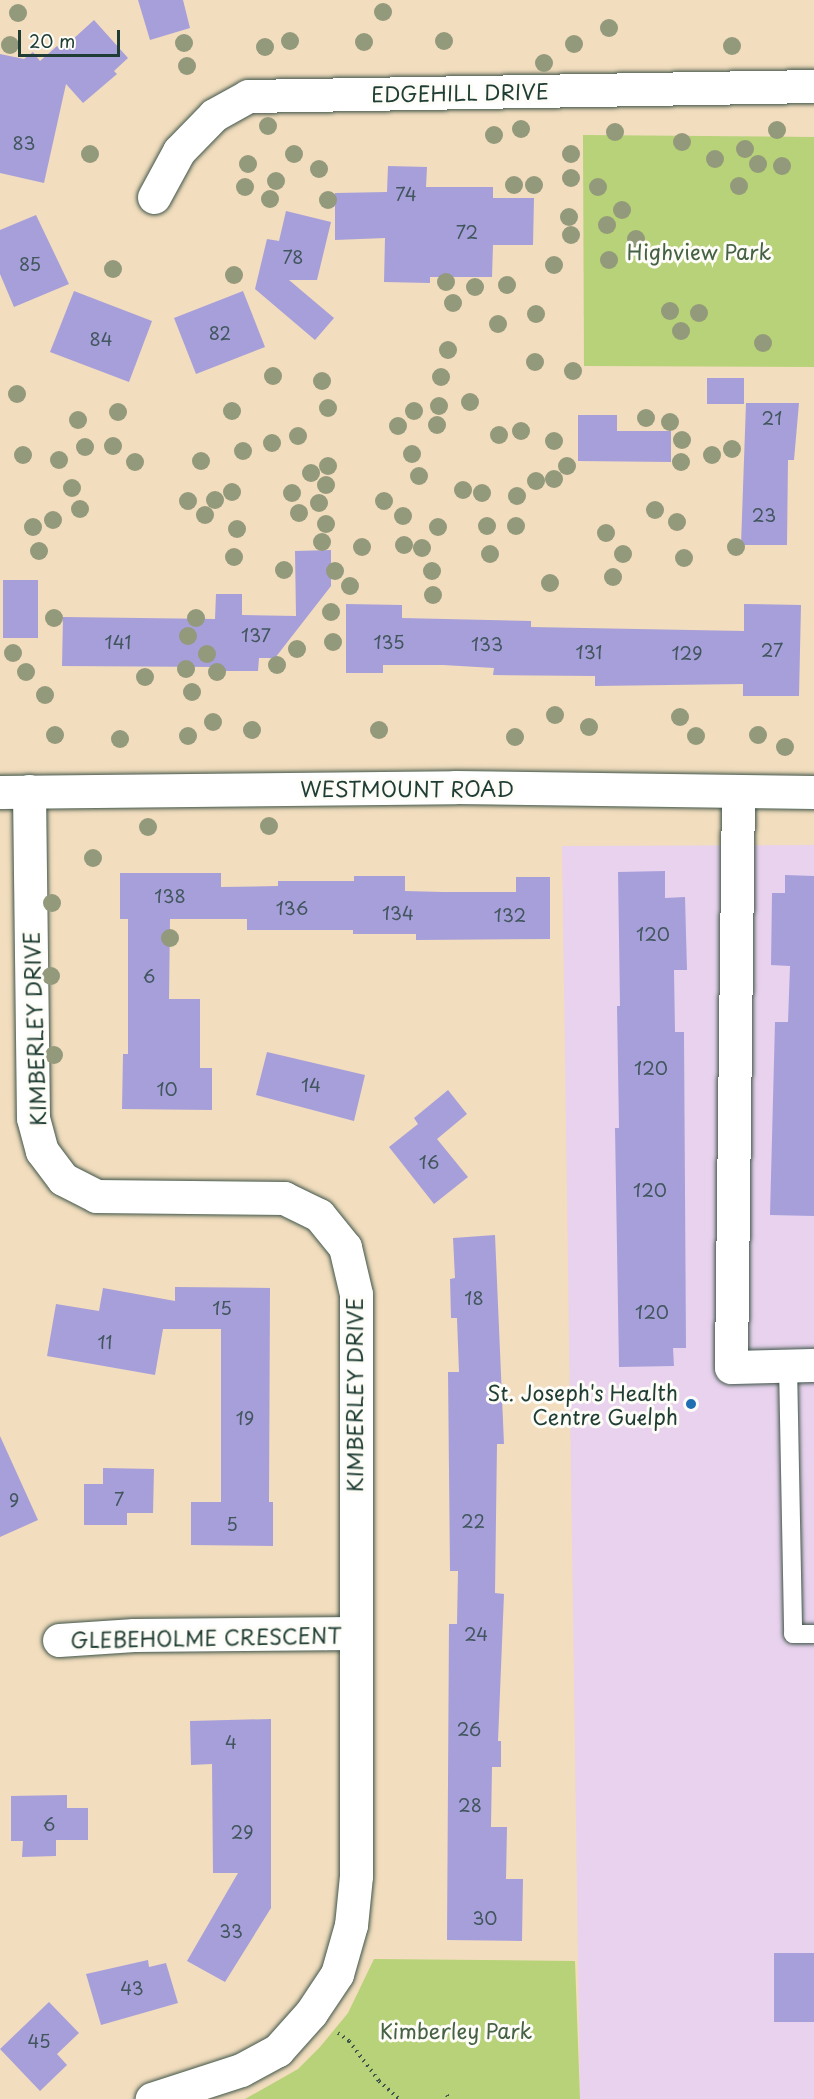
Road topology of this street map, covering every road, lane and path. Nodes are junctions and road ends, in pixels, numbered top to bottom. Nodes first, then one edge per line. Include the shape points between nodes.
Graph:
1 (814, 86) edge
2 (154, 197) dead end
3 (738, 790) junction
4 (14, 791) edge
5 (814, 792) edge
6 (801, 1365) edge
7 (354, 1633) junction
8 (814, 1634) edge
9 (59, 1640) dead end
10 (311, 2013) junction
11 (152, 2099) edge
12 (399, 2099) edge

1 - 2 street, EDGEHILL DRIVE via 248,96 214,115 179,151
3 - 4 street, WESTMOUNT ROAD via 455,787
3 - 5 street, WESTMOUNT ROAD
3 - 6 street via 731,1367
4 - 7 street, KIMBERLEY DRIVE via 33,1118 42,1151 63,1179 96,1196 284,1198 319,1215 345,1247 356,1294
6 - 8 lane via 793,1634
7 - 9 street, GLEBEHOLME CRESCENT via 134,1635
7 - 10 street, KIMBERLEY DRIVE via 356,1876 351,1925 337,1974
10 - 11 street, KIMBERLEY DRIVE via 278,2050 241,2070
10 - 12 path via 349,2041 379,2081

